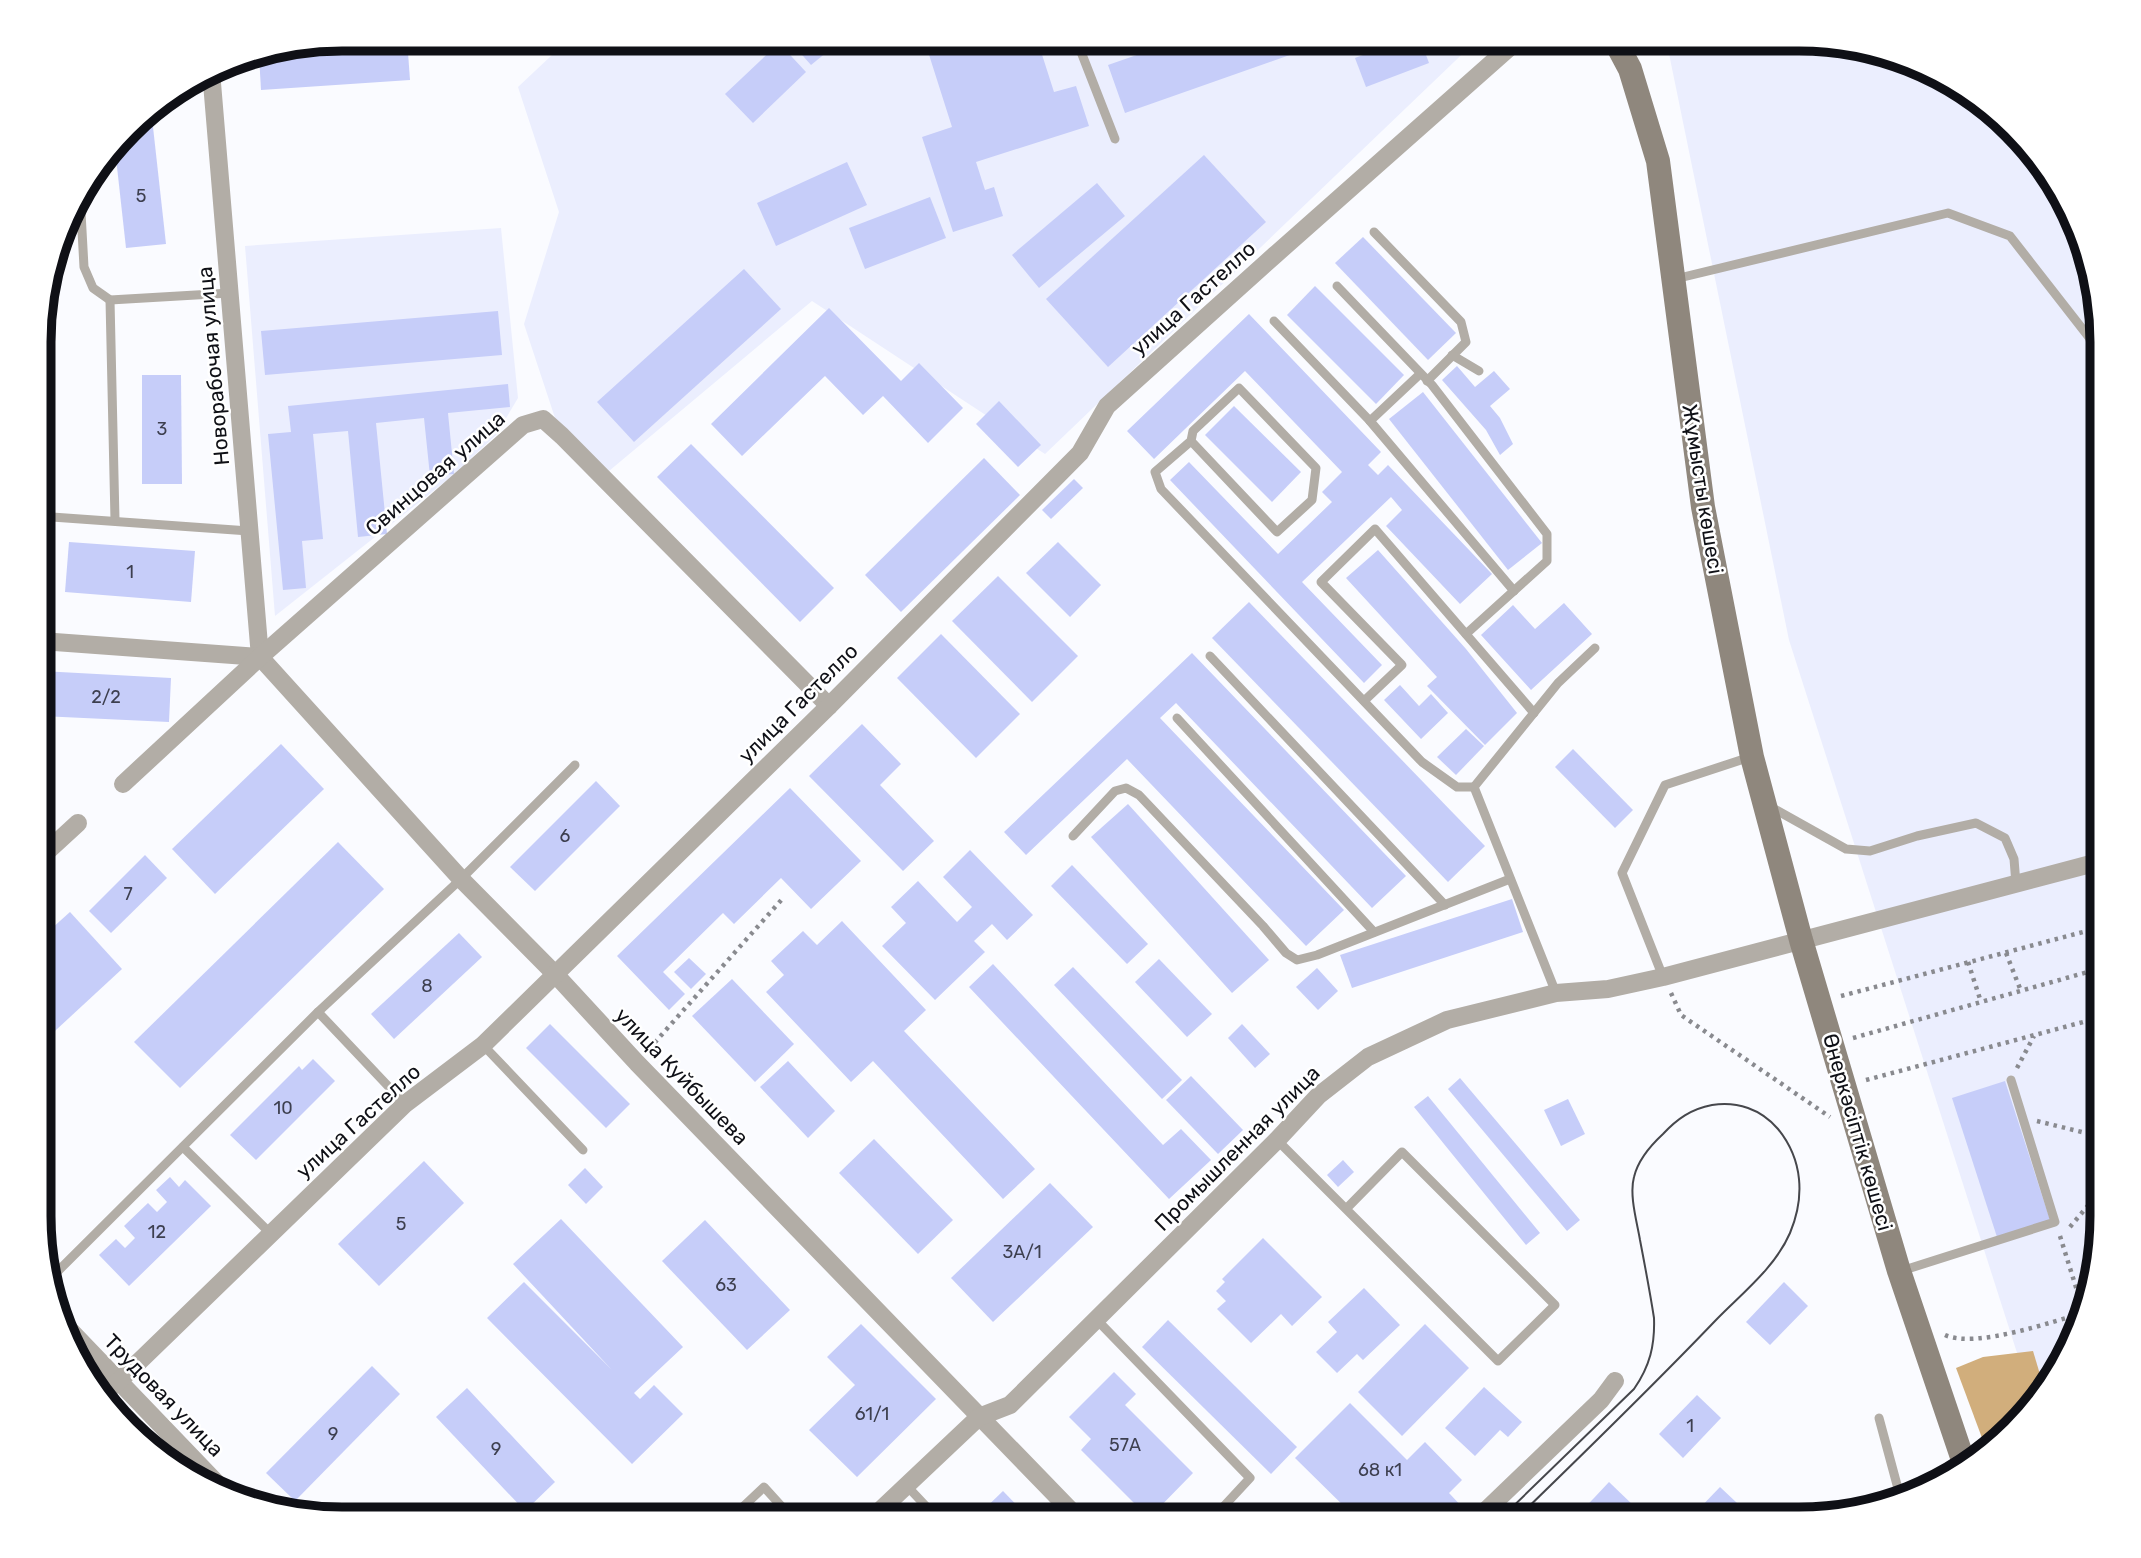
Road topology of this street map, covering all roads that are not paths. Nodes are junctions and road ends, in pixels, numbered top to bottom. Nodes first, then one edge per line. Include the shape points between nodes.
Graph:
1 (1081, 51) edge
2 (1505, 51) edge
3 (1620, 51) edge
4 (212, 82) edge
5 (1115, 139) dead end
6 (81, 213) edge
7 (1374, 232) dead end
8 (1673, 279) junction
9 (1337, 286) dead end
10 (230, 293) junction
11 (110, 300) junction
12 (1273, 321) dead end
13 (2090, 339) edge
14 (1452, 355) junction
15 (1479, 371) dead end
16 (1424, 377) junction
17 (1370, 422) junction
18 (1191, 441) junction
19 (52, 517) dead end
20 (115, 520) junction
21 (249, 531) junction
22 (1514, 591) junction
23 (1466, 634) junction
24 (51, 642) edge
25 (1595, 648) dead end
26 (1210, 656) dead end
27 (260, 657) junction
28 (1364, 701) junction
29 (829, 706) junction
30 (1534, 713) junction
31 (1177, 718) dead end
32 (1752, 757) junction
33 (575, 765) dead end
34 (123, 784) dead end
35 (1474, 788) junction
36 (1765, 803) junction
37 (78, 823) dead end
38 (1073, 836) dead end
39 (51, 849) edge
40 (2090, 864) edge
41 (461, 879) junction
42 (1510, 879) junction
43 (2017, 884) junction
44 (1445, 905) junction
45 (1374, 932) junction
46 (1801, 940) junction
47 (555, 974) junction
48 (1663, 976) junction
49 (1556, 993) junction
50 (318, 1012) junction
51 (483, 1045) junction
52 (2011, 1080) road end
53 (405, 1104) junction
54 (1277, 1140) junction
55 (183, 1147) junction
56 (583, 1150) dead end
57 (1346, 1209) junction
58 (271, 1234) junction
59 (1899, 1271) junction
60 (56, 1273) edge
61 (1096, 1319) junction
62 (78, 1339) edge
63 (119, 1381) junction
64 (1615, 1381) dead end
65 (108, 1389) edge
66 (979, 1417) junction
67 (1879, 1418) dead end
68 (1962, 1457) edge
69 (209, 1475) edge
70 (906, 1485) junction
71 (1897, 1490) edge
72 (743, 1507) edge
73 (782, 1507) edge
74 (883, 1507) edge
75 (926, 1507) edge
76 (1067, 1507) edge
77 (1223, 1507) edge
78 (1490, 1507) edge

1 - 5 lane
2 - 29 street, улица Гастелло via 1107,406 1080,453
3 - 8 main road, Жұмысты көшесі via 1658,160
4 - 10 street, Новорабочая улица
6 - 11 lane via 83,267 93,288
7 - 14 lane via 1461,322 1466,342
8 - 13 lane via 1948,213 2010,236
8 - 32 main road, Жұмысты көшесі via 1703,508
9 - 16 lane
10 - 11 lane
10 - 21 street, Новорабочая улица
11 - 20 lane
12 - 17 lane
14 - 15 lane
14 - 16 lane
16 - 17 lane
16 - 22 lane via 1547,534 1547,561
17 - 22 lane
18 - 18 lane via 1277,532 1312,500 1316,468 1239,388 1194,431
18 - 28 lane via 1155,472 1161,489
19 - 20 lane
20 - 21 lane
21 - 27 street, Новорабочая улица
22 - 23 lane
23 - 28 lane via 1375,529 1321,582 1402,665
23 - 30 lane
24 - 27 street
25 - 30 lane
26 - 44 lane
27 - 29 street, Свинцовая улица via 523,425 543,419
27 - 34 street, Свинцовая улица
27 - 41 street, улица Куйбышева
28 - 35 lane via 1422,762 1457,788
29 - 47 street, улица Гастелло
30 - 35 lane
31 - 45 lane
32 - 36 main road, Жұмысты көшесі
32 - 48 lane via 1665,785 1622,873
33 - 41 lane
35 - 42 lane
36 - 43 lane via 1846,849 1870,851 1976,823 2005,838
36 - 46 main road, Жұмысты көшесі
37 - 39 street
38 - 45 lane via 1115,791 1126,789 1139,795 1297,960
40 - 43 street, Промышленная улица
41 - 47 street, улица Куйбышева
41 - 50 lane
42 - 44 lane
42 - 49 lane
43 - 46 street, Промышленная улица
44 - 45 lane
46 - 48 street, Промышленная улица
46 - 59 main road, Өнеркәсіптік көшесі
47 - 51 street, улица Гастелло
47 - 66 street, улица Куйбышева
48 - 49 street, Промышленная улица via 1608,989
49 - 54 street, Промышленная улица via 1447,1020 1368,1057 1318,1096
50 - 53 lane
50 - 55 lane
51 - 53 street, улица Гастелло
51 - 56 lane
52 - 59 lane via 2055,1222
53 - 58 street, улица Гастелло
54 - 57 lane
54 - 61 street, Промышленная улица
55 - 58 lane
55 - 60 lane
57 - 57 lane via 1499,1361 1555,1305 1402,1152
58 - 63 street, улица Гастелло
59 - 68 main road, Өнеркәсіптік көшесі
61 - 66 street, Промышленная улица via 1010,1405
61 - 77 lane via 1250,1478
62 - 63 street, Трудовая улица
63 - 65 street, улица Гастелло
63 - 69 street, Трудовая улица
64 - 78 street
66 - 70 street, Промышленная улица
66 - 76 street, улица Куйбышева
67 - 71 lane
70 - 74 street, Промышленная улица
70 - 75 lane
72 - 73 lane via 764,1487

